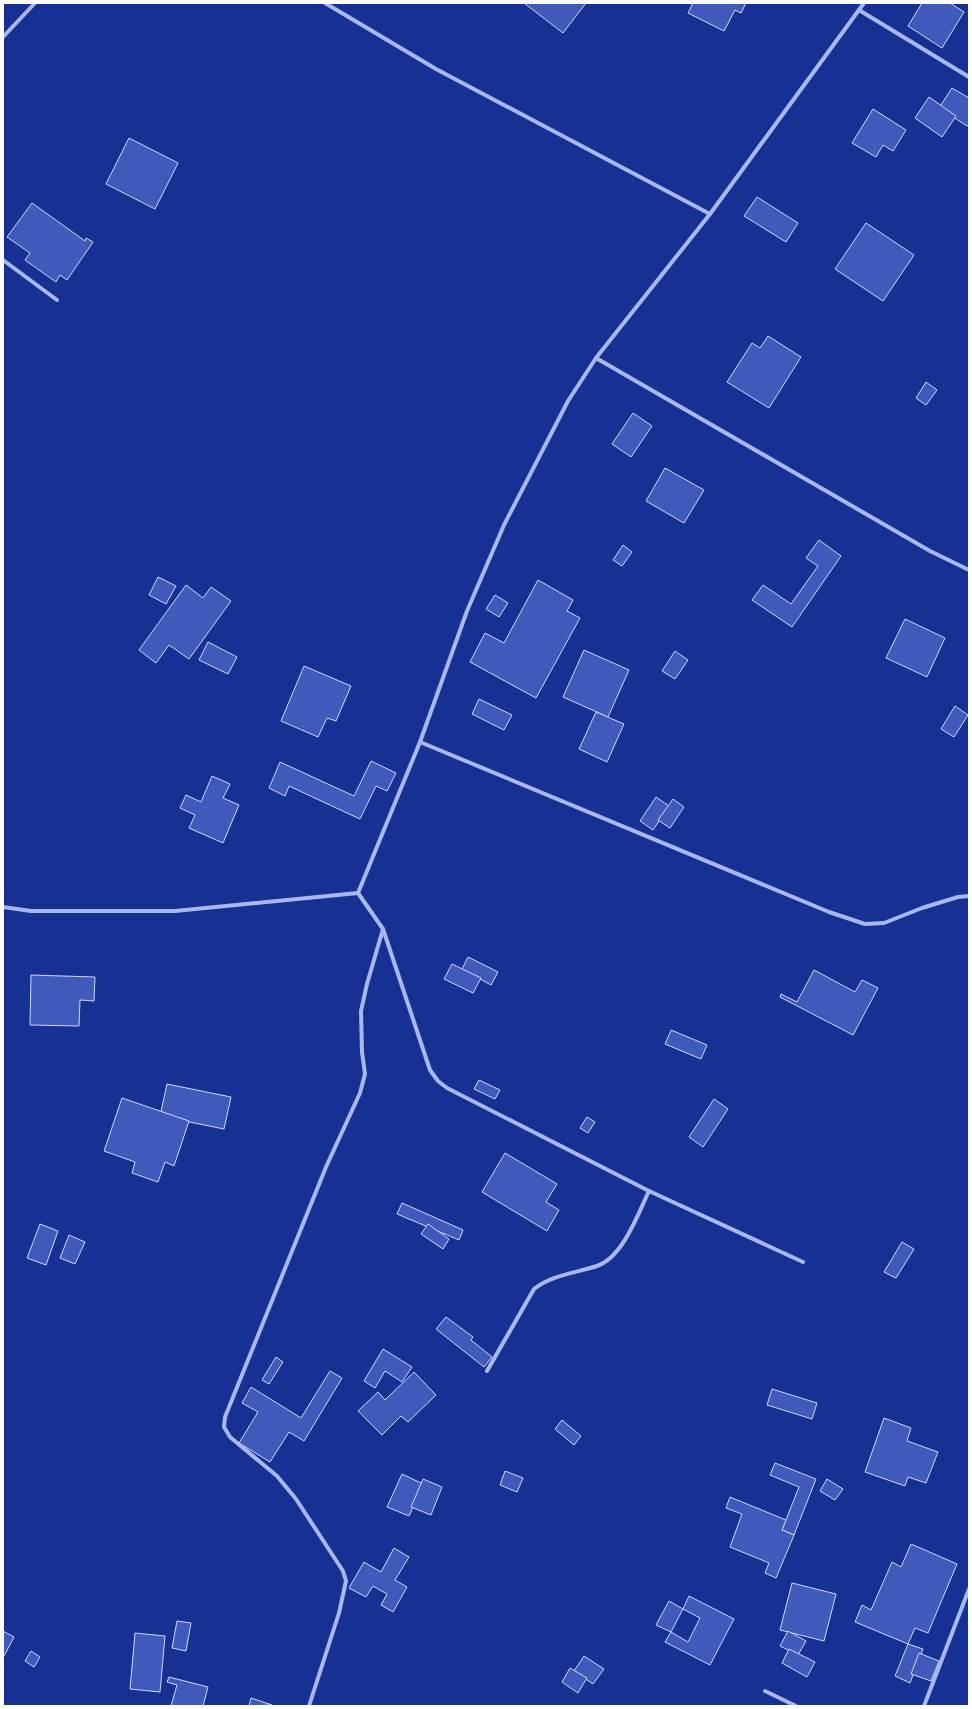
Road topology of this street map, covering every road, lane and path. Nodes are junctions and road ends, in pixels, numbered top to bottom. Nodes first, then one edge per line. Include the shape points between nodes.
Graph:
1 (35, 3) edge
2 (325, 3) edge
3 (864, 3) edge
4 (859, 10) junction
5 (3, 38) edge
6 (969, 77) edge
7 (710, 214) junction
8 (3, 260) edge
9 (57, 300) dead end
10 (596, 358) junction
11 (969, 570) edge
12 (420, 742) junction
13 (358, 893) junction
14 (969, 896) edge
15 (3, 907) edge
16 (383, 929) junction
17 (650, 1191) junction
18 (803, 1262) dead end
19 (488, 1371) dead end
20 (969, 1589) edge
21 (765, 1691) dead end
22 (309, 1706) edge
23 (796, 1706) edge
24 (924, 1706) edge

1 - 5 street
2 - 7 street via 436,69
3 - 4 street
4 - 6 street
4 - 7 street
7 - 10 street
8 - 9 street
10 - 11 street via 916,543
10 - 12 street via 568,401 504,525 452,650
12 - 13 street
12 - 14 street via 829,912 865,924 884,923 922,908
13 - 15 street via 175,911 30,911
13 - 16 street
16 - 17 street via 430,1070 438,1081 447,1088
16 - 22 street via 361,1011 362,1052 366,1074 360,1093 323,1174 225,1417 224,1428 230,1437 277,1476 296,1499 343,1571 346,1581 339,1613
17 - 18 street
17 - 19 street via 624,1241 614,1254 599,1265 543,1281 534,1289
20 - 24 street
21 - 23 street

